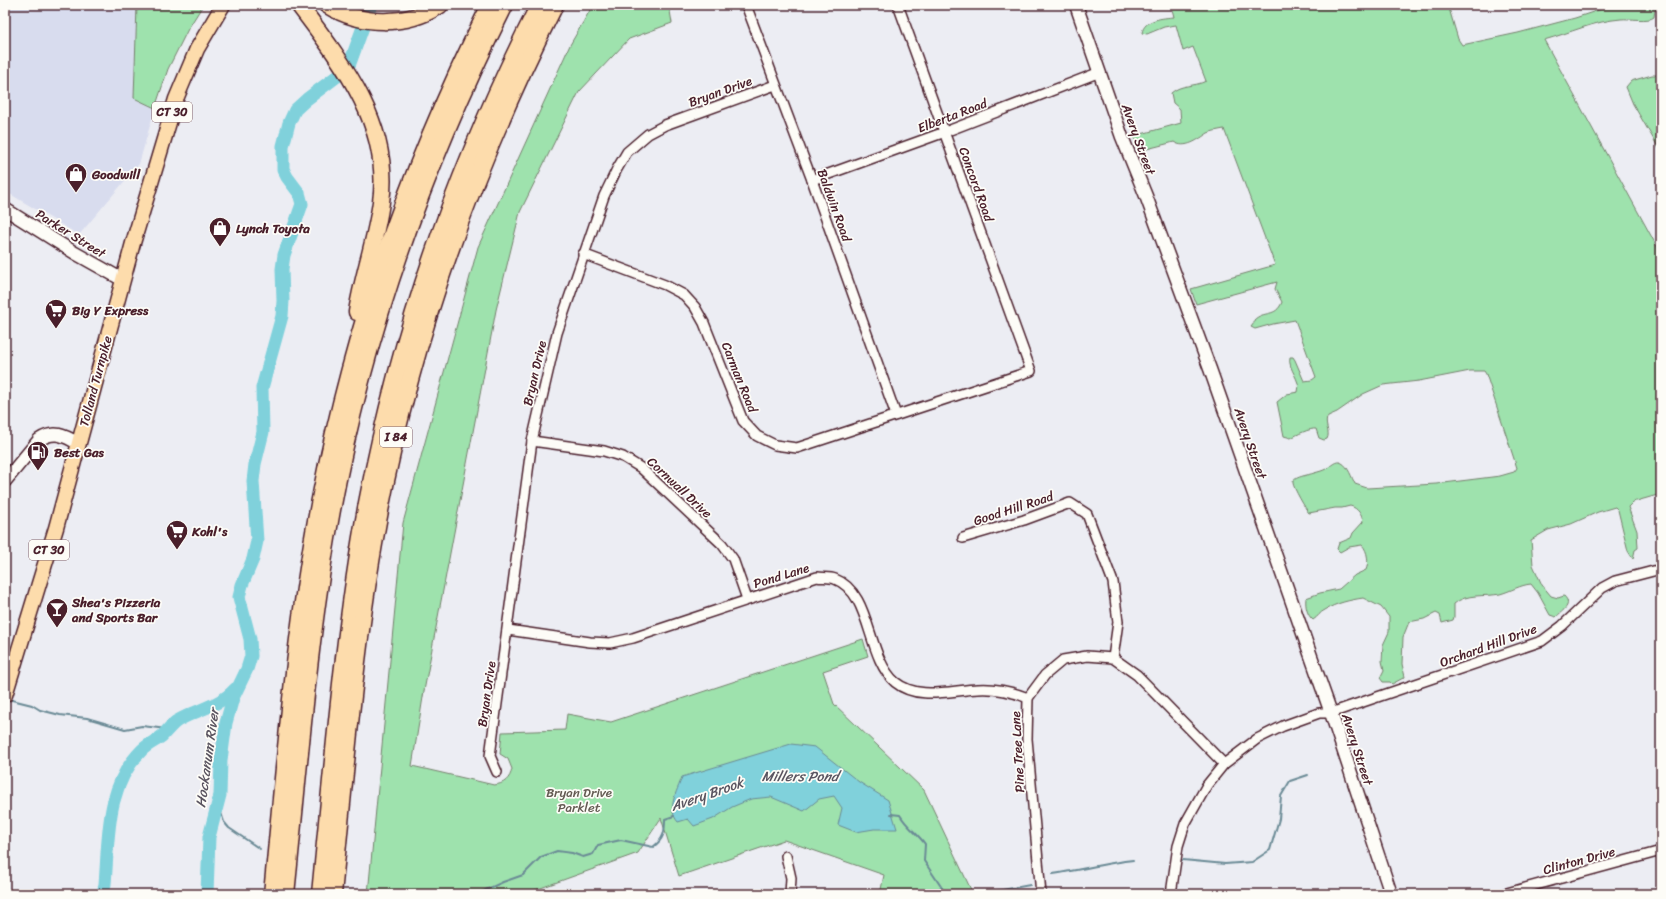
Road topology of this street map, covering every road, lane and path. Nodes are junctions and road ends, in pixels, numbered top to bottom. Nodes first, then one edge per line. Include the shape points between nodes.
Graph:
1 (224, 5) edge
2 (299, 5) edge
3 (327, 5) edge
4 (440, 5) edge
5 (490, 5) edge
6 (505, 5) edge
7 (539, 5) edge
8 (555, 5) edge
9 (746, 5) edge
10 (898, 5) edge
11 (1076, 5) edge
12 (1100, 72) junction
13 (775, 85) junction
14 (945, 132) junction
15 (812, 180) junction
16 (5, 208) edge
17 (584, 254) junction
18 (123, 280) junction
19 (1031, 371) joint
20 (339, 413) junction
21 (896, 415) junction
22 (532, 441) junction
23 (79, 444) junction
24 (5, 480) edge
25 (963, 538) dead end
26 (1661, 569) edge
27 (747, 600) junction
28 (508, 630) junction
29 (1113, 658) junction
30 (5, 695) edge
31 (1028, 698) junction
32 (1331, 713) junction
33 (1224, 764) junction
34 (497, 772) dead end
35 (1661, 851) edge
36 (786, 856) dead end
37 (272, 894) edge
38 (286, 894) edge
39 (320, 894) edge
40 (333, 894) edge
41 (790, 894) edge
42 (1041, 894) edge
43 (1171, 894) edge
44 (1391, 894) edge
45 (1503, 894) edge

1 - 18 main road, Tolland Turnpike / CT 30 via 200,44 180,88
2 - 20 highway via 354,84 370,116 382,167 379,213 359,301
3 - 4 highway via 352,17 380,21 409,18
5 - 20 highway via 449,90 400,210 364,318
6 - 38 highway via 456,109 416,207 381,310 351,421 330,520 315,616
7 - 39 highway via 491,107 454,197 418,302 387,414 366,509 349,618
8 - 40 highway, I 84 via 507,103 468,200 433,301 403,404 379,514 366,593
9 - 13 street, Baldwin Road
10 - 14 street, Concord Road
11 - 12 main road, Avery Street
12 - 14 street, Elberta Road
12 - 32 main road, Avery Street via 1210,369
13 - 15 street, Baldwin Road
13 - 17 street, Bryan Drive via 665,125 648,134 627,152 604,196
14 - 15 street, Elberta Road
14 - 19 street, Concord Road
15 - 21 street, Baldwin Road
16 - 18 main road, Parker Street
17 - 21 street, Carman Road via 665,285 684,295 704,323 743,421 757,436 775,445 797,448
17 - 22 street, Bryan Drive via 557,334
18 - 23 main road, Tolland Turnpike / CT 30
19 - 21 street, Carman Road
20 - 37 highway via 318,512 303,601
22 - 27 street, Cornwall Drive via 604,451 641,468 722,544 733,559
22 - 28 street, Bryan Drive
23 - 24 main road via 68,437 46,435
23 - 30 main road, Tolland Turnpike / CT 30
25 - 29 street, Good Hill Road via 1070,503 1087,514 1113,582 1118,622
26 - 32 street, Orchard Hill Drive via 1602,588 1542,641
27 - 28 street, Pond Lane via 633,638 610,643
27 - 31 street, Pond Lane via 817,577 834,579 848,587 859,603 874,648 884,668 896,682 910,690 928,693 979,689 1015,693
28 - 34 street, Bryan Drive via 490,756
29 - 31 street, Pine Tree Lane via 1087,656 1063,660 1045,675
29 - 33 street via 1137,675
31 - 42 street, Pine Tree Lane via 1027,739
32 - 33 street, Orchard Hill Drive via 1318,713 1283,726 1257,739
32 - 44 main road, Avery Street
33 - 43 street, Orchard Hill Drive via 1207,785 1184,824
35 - 45 street, Clinton Drive
36 - 41 street via 791,878

